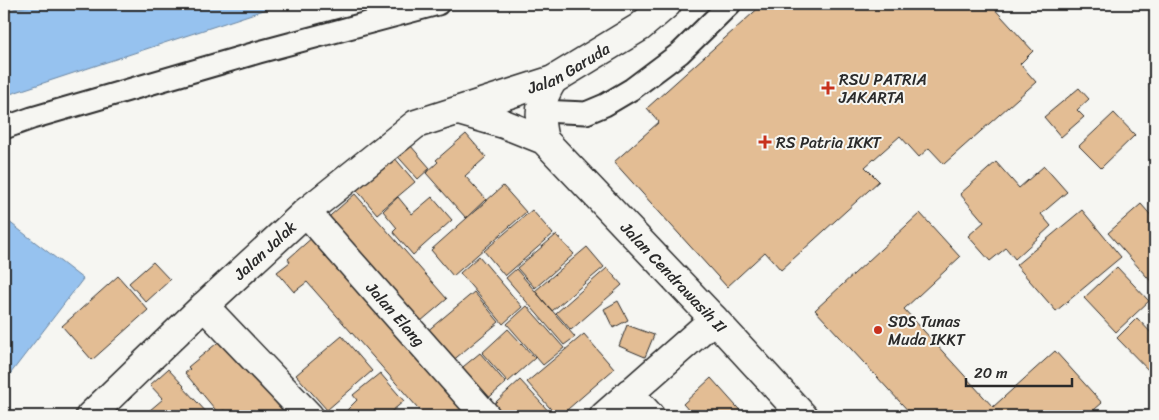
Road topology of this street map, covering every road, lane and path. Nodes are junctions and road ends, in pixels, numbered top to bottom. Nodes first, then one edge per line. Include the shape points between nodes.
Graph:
1 (438, 4) edge
2 (667, 4) edge
3 (730, 4) edge
4 (553, 80) junction
5 (458, 111) junction
6 (540, 111) junction
7 (4, 128) edge
8 (544, 140) junction
9 (306, 212) junction
10 (204, 306) junction
11 (714, 319) junction
12 (629, 393) junction
13 (90, 416) edge
14 (310, 416) edge
15 (486, 416) edge
16 (604, 416) edge
17 (650, 416) edge
18 (803, 416) edge

1 - 7 lane via 259,52
2 - 4 street, Jalan Garuda via 640,27
3 - 6 lane via 680,53 605,105 586,113
4 - 5 street, Jalan Garuda
4 - 6 street via 544,94
5 - 8 street, Jalan Cendrawasih II
5 - 9 street, Jalan Jalak via 416,124
6 - 8 street
8 - 11 street, Jalan Cendrawasih II
9 - 10 street, Jalan Jalak
9 - 15 street, Jalan Elang
10 - 13 street, Jalan Jalak
10 - 14 street
11 - 12 street
11 - 18 street, Jalan Cendrawasih II
12 - 16 street
12 - 17 street

